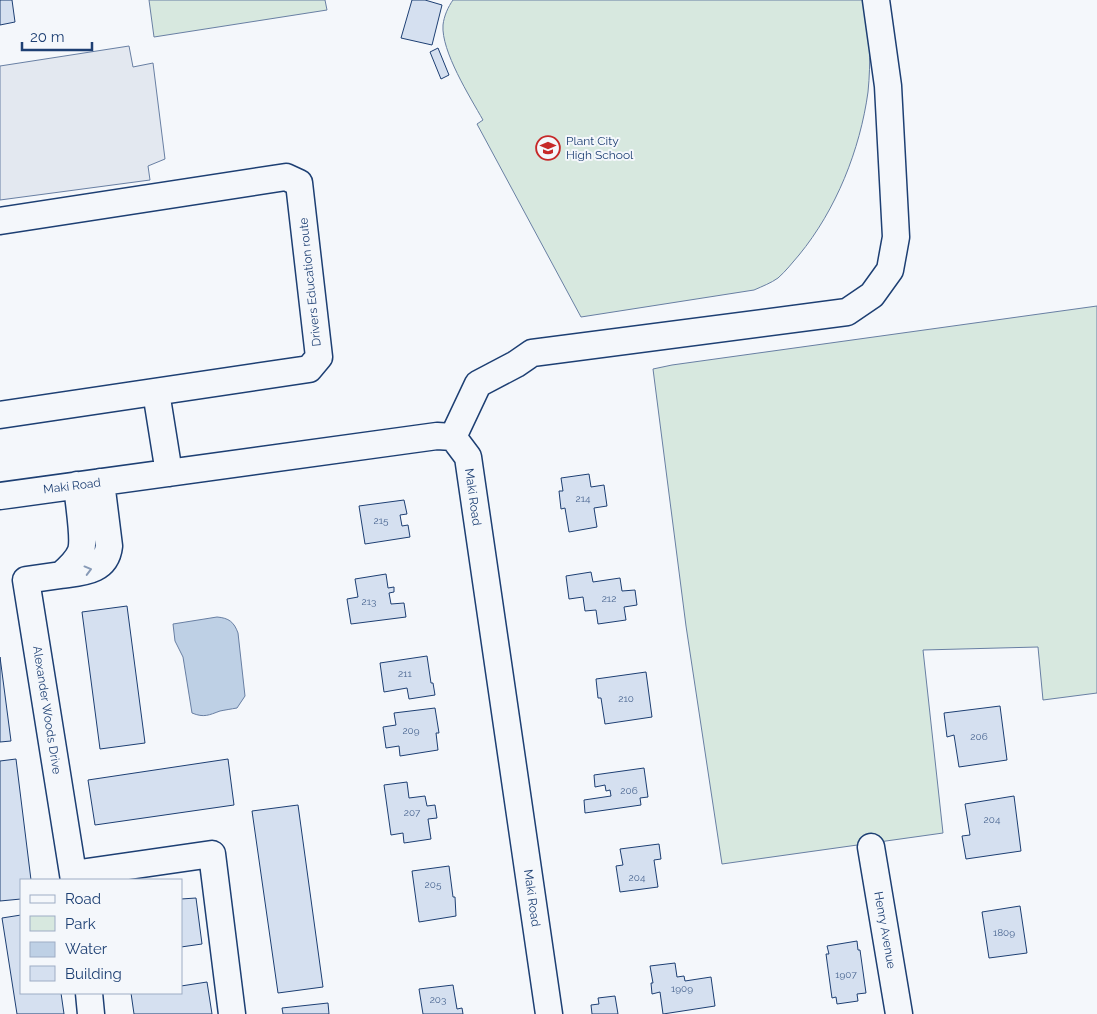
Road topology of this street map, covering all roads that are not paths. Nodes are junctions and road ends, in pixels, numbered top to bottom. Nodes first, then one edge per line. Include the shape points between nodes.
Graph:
1 (876, 0) edge
2 (0, 221) edge
3 (156, 392) junction
4 (0, 415) edge
5 (453, 437) junction
6 (168, 473) junction
7 (89, 483) junction
8 (0, 496) edge
9 (108, 530) junction
10 (82, 535) junction
11 (62, 575) junction
12 (871, 847) dead end
13 (74, 877) edge
14 (89, 994) edge
15 (92, 1014) edge
16 (232, 1014) edge
17 (549, 1014) edge
18 (899, 1014) edge

1 - 5 street via 888,86 896,237 890,270 872,295 846,312 532,353 478,384
2 - 3 street, Drivers Education route via 286,178 299,183 319,358 309,369
3 - 4 street, Drivers Education route
3 - 6 street
5 - 6 street, Maki Road via 436,436
5 - 17 street, Maki Road via 468,457
6 - 7 street, Maki Road
7 - 8 street, Maki Road
7 - 9 street, Alexander Woods Drive
7 - 10 street
9 - 10 street
11 -> 9 street, Alexander Woods Drive via 98,567 109,552
10 - 11 street via 81,551
11 - 13 street, Alexander Woods Drive via 26,580
12 - 18 street, Henry Avenue
13 - 16 street, Alexander Woods Drive via 212,854
14 - 15 street

